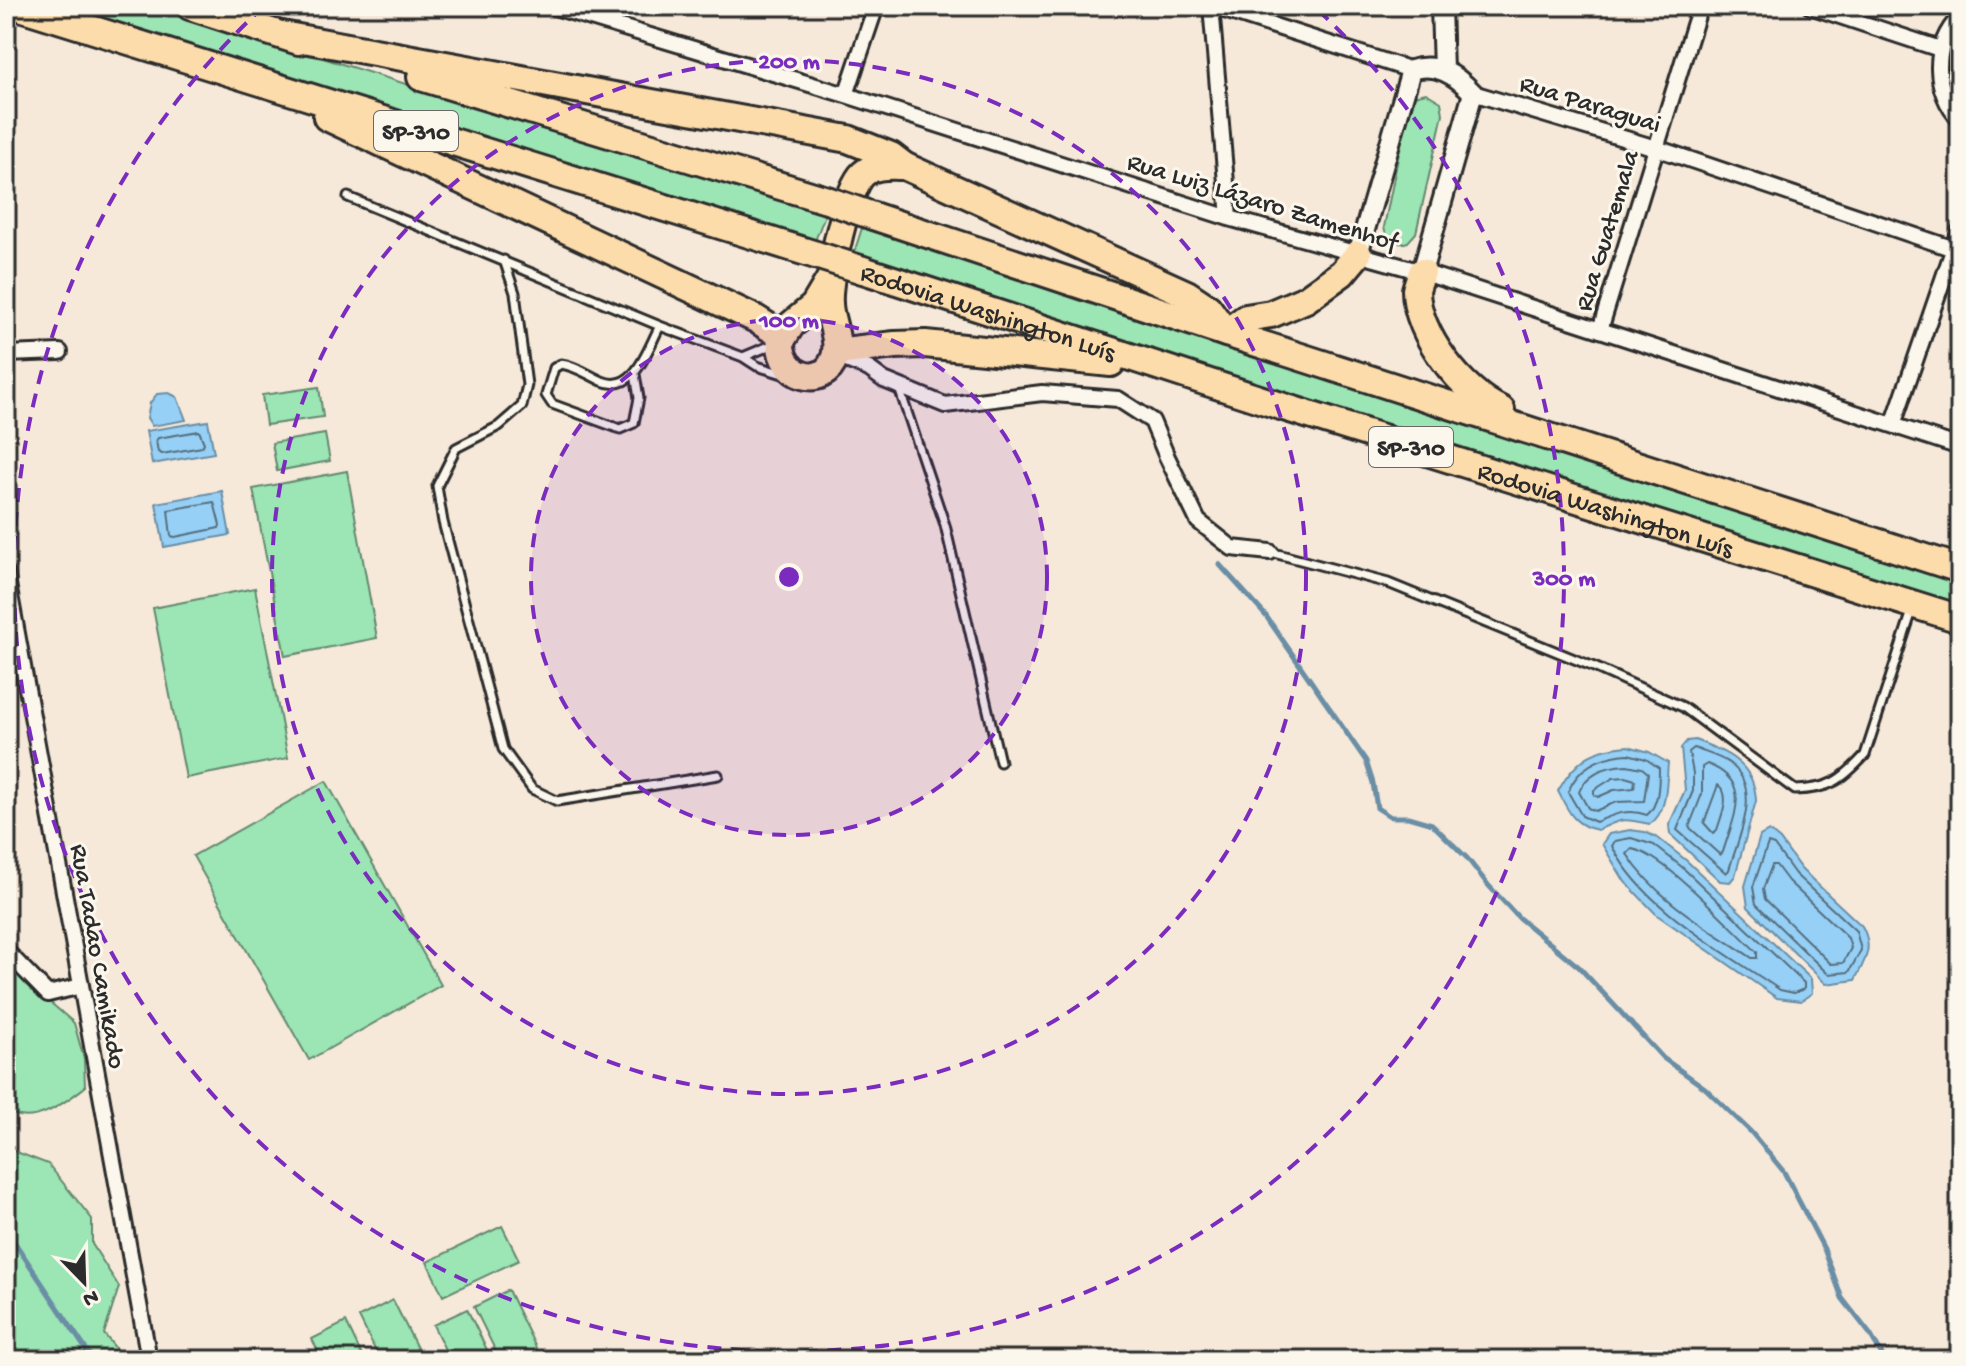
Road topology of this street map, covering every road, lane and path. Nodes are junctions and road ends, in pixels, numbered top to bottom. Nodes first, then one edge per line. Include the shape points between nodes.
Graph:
1 (17, 6) edge
2 (190, 6) edge
3 (551, 6) edge
4 (876, 6) edge
5 (1212, 6) edge
6 (1441, 6) edge
7 (1700, 6) edge
8 (1810, 6) edge
9 (569, 9) edge
10 (1960, 17) edge
11 (282, 35) junction
12 (1940, 49) junction
13 (1411, 70) junction
14 (1443, 70) junction
15 (252, 80) junction
16 (1473, 93) junction
17 (846, 95) junction
18 (1960, 120) edge
19 (812, 131) junction
20 (1656, 148) junction
21 (904, 166) junction
22 (853, 184) junction
23 (348, 197) dead end
24 (1229, 218) junction
25 (1960, 230) edge
26 (1957, 250) edge
27 (1358, 254) junction
28 (504, 260) junction
29 (1422, 272) junction
30 (829, 281) junction
31 (660, 326) junction
32 (1600, 330) junction
33 (1226, 333) junction
34 (783, 337) junction
35 (60, 352) dead end
36 (6, 354) edge
37 (836, 354) junction
38 (743, 357) junction
39 (635, 374) junction
40 (806, 376) junction
41 (899, 386) junction
42 (1287, 408) junction
43 (1893, 425) junction
44 (1573, 442) junction
45 (1960, 447) edge
46 (1270, 552) joint
47 (1960, 569) edge
48 (6, 573) edge
49 (1914, 605) junction
50 (9, 615) edge
51 (1960, 619) edge
52 (1000, 762) dead end
53 (718, 775) dead end
54 (6, 951) edge
55 (81, 986) junction
56 (147, 1348) dead end

1 - 15 highway, Rodovia Washington Luís / SP-310
2 - 11 highway, Rodovia Washington Luís / SP-310
3 - 9 street, Rua Luiz Lázaro Zamenhof
4 - 17 street
5 - 13 street
5 - 24 street
6 - 14 street
7 - 20 street, Rua Guatemala
8 - 12 street
9 - 17 street, Rua Luiz Lázaro Zamenhof
10 - 12 street
11 - 19 highway
11 - 33 highway, Rodovia Washington Luís / SP-310, bridge via 827,200
12 - 18 street via 1942,90
13 - 14 street
13 - 27 street
14 - 16 street, Rua Paraguai
15 - 34 highway via 756,319
15 - 42 highway, Rodovia Washington Luís / SP-310, bridge
16 - 20 street, Rua Paraguai
16 - 29 street
17 - 24 street, Rua Luiz Lázaro Zamenhof
19 - 21 highway via 848,139
19 - 22 highway via 837,151
20 - 26 street, Rua Paraguai
20 - 32 street, Rua Guatemala
21 - 22 highway via 865,171
21 - 33 highway via 1187,294 1208,308
22 - 30 highway
23 - 28 lane
24 - 27 street, Rua Luiz Lázaro Zamenhof
25 - 26 street
26 - 43 street
27 - 29 street, Rua Luiz Lázaro Zamenhof
27 - 33 highway via 1306,299 1246,318
28 - 31 lane
28 - 53 lane via 515,293 527,385 522,406 499,426 456,448 437,486 503,749 532,789 557,801
29 - 32 street, Rua Luiz Lázaro Zamenhof
29 - 44 highway via 1416,289 1421,312 1431,337 1466,387 1488,404
30 - 34 highway via 814,306
30 - 37 highway
31 - 38 lane
31 - 39 lane
32 - 43 street, Rua Luiz Lázaro Zamenhof
33 - 44 highway, Rodovia Washington Luís / SP-310
34 - 38 lane
34 - 40 highway via 783,360
35 - 36 street
37 - 40 highway via 825,371
37 - 41 street
37 - 42 highway via 925,344 1103,361
38 - 40 lane via 773,372
39 - 39 lane via 608,384 561,364 554,368 546,395 552,404 628,428 639,398
41 - 46 street via 945,405 1042,393 1118,399 1152,421 1198,521 1232,548
41 - 52 lane via 945,525
42 - 49 highway, Rodovia Washington Luís / SP-310
43 - 45 street, Rua Luiz Lázaro Zamenhof
44 - 47 highway, Rodovia Washington Luís / SP-310
46 - 49 lane via 1388,583 1658,695 1683,707 1795,790 1829,786 1865,755
48 - 50 street, Rua Tadao Camikado
49 - 51 highway, Rodovia Washington Luís / SP-310
50 - 55 street, Rua Tadao Camikado
54 - 55 street via 48,994
55 - 56 street, Rua Tadao Camikado

